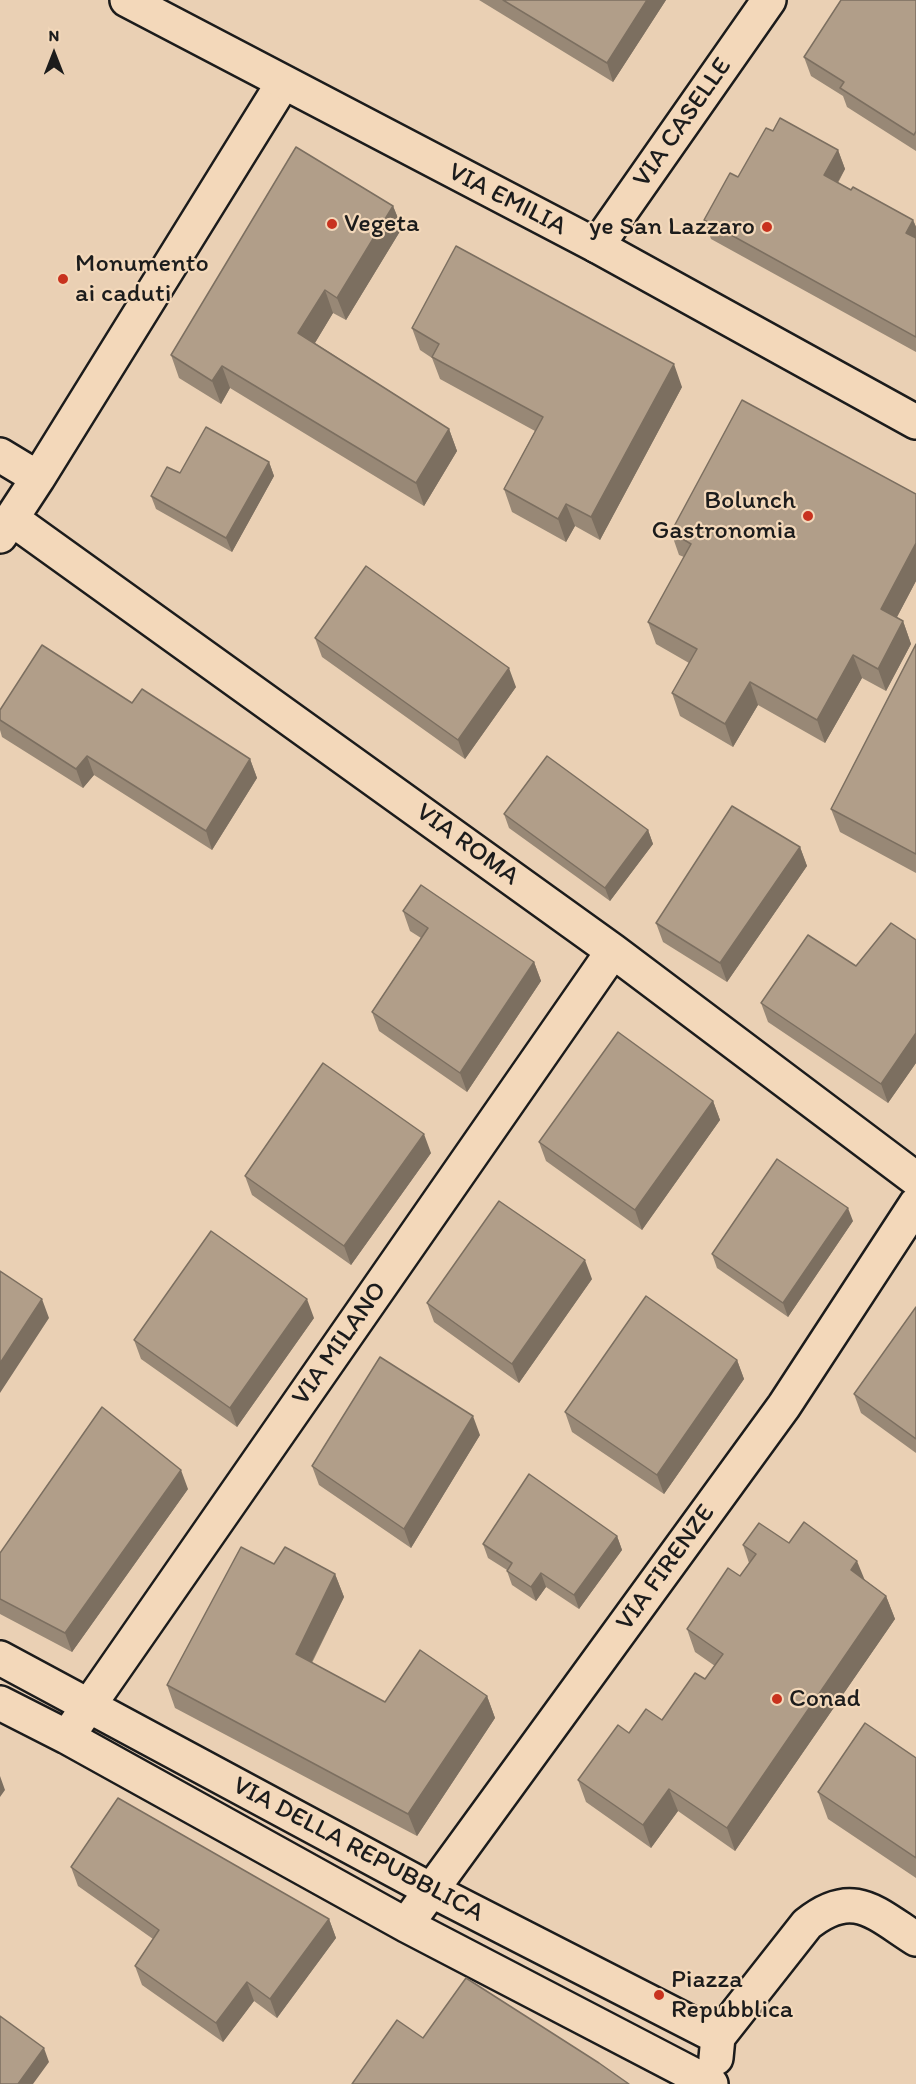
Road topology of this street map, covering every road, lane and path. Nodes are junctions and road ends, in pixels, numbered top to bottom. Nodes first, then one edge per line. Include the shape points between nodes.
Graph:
1 (127, 0) edge
2 (769, 0) edge
3 (283, 83) junction
4 (597, 246) junction
5 (916, 422) edge
6 (0, 455) edge
7 (38, 478) junction
8 (6, 528) edge
9 (614, 951) junction
10 (916, 1179) edge
11 (916, 1204) edge
12 (0, 1659) edge
13 (0, 1703) edge
14 (89, 1706) junction
15 (67, 1737) junction
16 (431, 1890) junction
17 (406, 1925) junction
18 (916, 1940) edge
19 (718, 2037) junction
20 (711, 2084) edge
21 (726, 2084) edge

1 - 3 street, VIA EMILIA
2 - 4 street, VIA CASELLE
3 - 4 street, VIA EMILIA
3 - 7 street
4 - 5 street, VIA EMILIA
6 - 7 street
7 - 8 street
8 - 9 street, VIA ROMA
9 - 10 street, VIA ROMA
9 - 14 street, VIA MILANO
11 - 16 street, VIA FIRENZE via 784,1406
12 - 14 street, VIA DELLA REPUBBLICA
13 - 15 street, VIA DELLA REPUBBLICA
14 - 15 street, VIA MILANO
14 - 16 street, VIA DELLA REPUBBLICA
15 - 17 street, VIA DELLA REPUBBLICA
16 - 17 street, VIA FIRENZE
16 - 19 street, VIA DELLA REPUBBLICA
17 - 20 street, VIA DELLA REPUBBLICA
18 - 19 street via 865,1907 844,1905 822,1912 807,1924
19 - 21 street via 716,2059

